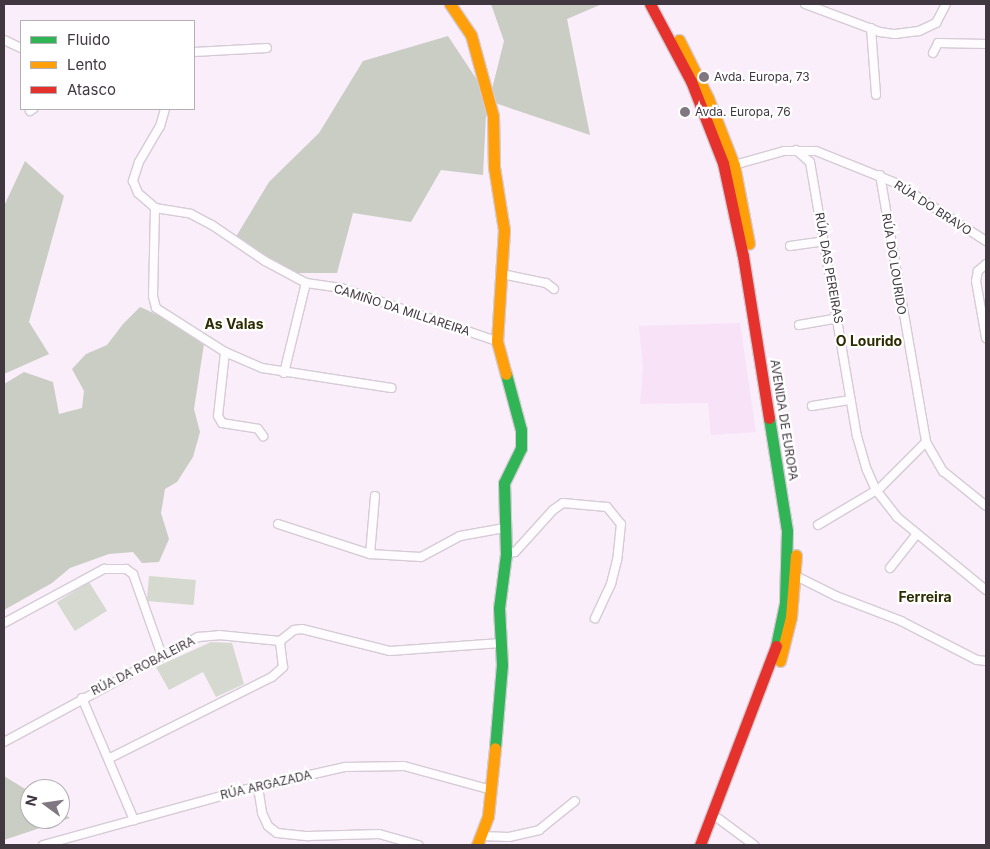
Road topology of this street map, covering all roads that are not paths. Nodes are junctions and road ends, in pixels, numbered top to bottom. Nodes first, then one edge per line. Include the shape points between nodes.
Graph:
1 (450, 4) edge
2 (650, 4) edge
3 (659, 4) edge
4 (805, 4) edge
5 (946, 4) edge
6 (871, 28) junction
7 (4, 40) edge
8 (986, 44) edge
9 (20, 48) edge
10 (267, 48) dead end
11 (195, 52) edge
12 (933, 53) dead end
13 (876, 95) dead end
14 (165, 110) edge
15 (796, 150) junction
16 (823, 154) junction
17 (810, 162) junction
18 (734, 165) junction
19 (880, 175) junction
20 (156, 208) junction
21 (824, 241) junction
22 (986, 241) edge
23 (790, 246) dead end
24 (986, 264) edge
25 (502, 274) junction
26 (306, 283) junction
27 (554, 289) dead end
28 (837, 318) junction
29 (799, 325) dead end
30 (986, 338) edge
31 (497, 341) junction
32 (225, 352) junction
33 (284, 373) junction
34 (391, 388) dead end
35 (851, 400) junction
36 (812, 406) dead end
37 (263, 436) dead end
38 (926, 442) junction
39 (876, 490) junction
40 (375, 496) dead end
41 (986, 506) edge
42 (278, 524) dead end
43 (818, 525) dead end
44 (504, 528) junction
45 (916, 535) junction
46 (370, 554) junction
47 (506, 554) junction
48 (890, 568) dead end
49 (796, 576) junction
50 (986, 590) edge
51 (596, 618) dead end
52 (4, 623) edge
53 (280, 641) junction
54 (501, 642) junction
55 (162, 656) junction
56 (986, 661) edge
57 (82, 698) junction
58 (4, 742) edge
59 (110, 758) junction
60 (258, 787) junction
61 (492, 790) junction
62 (575, 801) dead end
63 (719, 819) junction
64 (134, 820) junction
65 (479, 840) edge
66 (43, 845) edge
67 (418, 845) edge
68 (700, 845) edge
69 (708, 845) edge
70 (754, 845) edge

1 - 25 main road via 471,36 493,116 494,167 503,215
2 - 68 main road, AVENIDA DE EUROPA via 691,81 725,172 743,256 787,531 785,602 776,645
3 - 18 main road, AVENIDA DE EUROPA via 708,98
4 - 6 street
5 - 6 street via 936,23 919,31 895,34
6 - 13 street
7 - 9 street
8 - 12 street via 938,43
10 - 11 street
14 - 20 street via 133,181 138,193
15 - 16 street, RÚA DO BRAVO via 810,149
15 - 17 street
15 - 18 street, RÚA DO BRAVO
16 - 17 street via 814,156
16 - 19 street, RÚA DO BRAVO
17 - 21 street, RÚA DAS PEREIRAS
18 - 49 main road, AVENIDA DE EUROPA via 796,536
19 - 22 street, RÚA DO BRAVO
19 - 38 street, RÚA DO LOURIDO
20 - 26 street, CAMIÑO DA MILLAREIRA via 191,214 265,262
20 - 32 street via 152,296 156,308
21 - 23 street
21 - 28 street, RÚA DAS PEREIRAS
24 - 30 street via 978,271 976,281
25 - 27 street via 546,283
25 - 31 main road
26 - 31 street, CAMIÑO DA MILLAREIRA via 341,288
26 - 33 street
28 - 29 street
28 - 35 street, RÚA DAS PEREIRAS
31 - 44 main road via 521,430 521,448 504,483
32 - 33 street via 262,368
32 - 37 street via 218,416 222,423 258,428
33 - 34 street
35 - 36 street
35 - 39 street, RÚA DAS PEREIRAS via 861,453
38 - 39 street
38 - 41 street, RÚA DO LOURIDO via 943,471
39 - 43 street
39 - 45 street, RÚA DAS PEREIRAS
40 - 46 street
42 - 46 street
44 - 46 street via 460,536 420,557
44 - 47 main road
45 - 48 street
45 - 50 street, RÚA DAS PEREIRAS
47 - 51 street via 515,552 563,503 607,507 621,524 618,560
47 - 54 main road via 499,608
49 - 56 street via 836,596 901,621 977,660
49 - 63 main road, AVENIDA DE EUROPA via 785,646
52 - 55 street via 104,569 126,569 133,574
53 - 54 street via 294,630 302,629 390,651
53 - 55 street, RÚA DA ROBALEIRA via 208,634
53 - 59 street via 283,667 272,677
54 - 61 main road
55 - 57 street, RÚA DA ROBALEIRA
57 - 58 street, RÚA DA ROBALEIRA
57 - 59 street
59 - 64 street
60 - 61 street, RÚA ARGAZADA via 365,765 423,770
60 - 64 street, RÚA ARGAZADA
60 - 67 street via 262,813 268,826 277,833 308,836 379,834
61 - 65 main road
62 - 65 street via 539,830
63 - 69 main road, AVENIDA DE EUROPA
63 - 70 street
64 - 66 street, RÚA ARGAZADA

